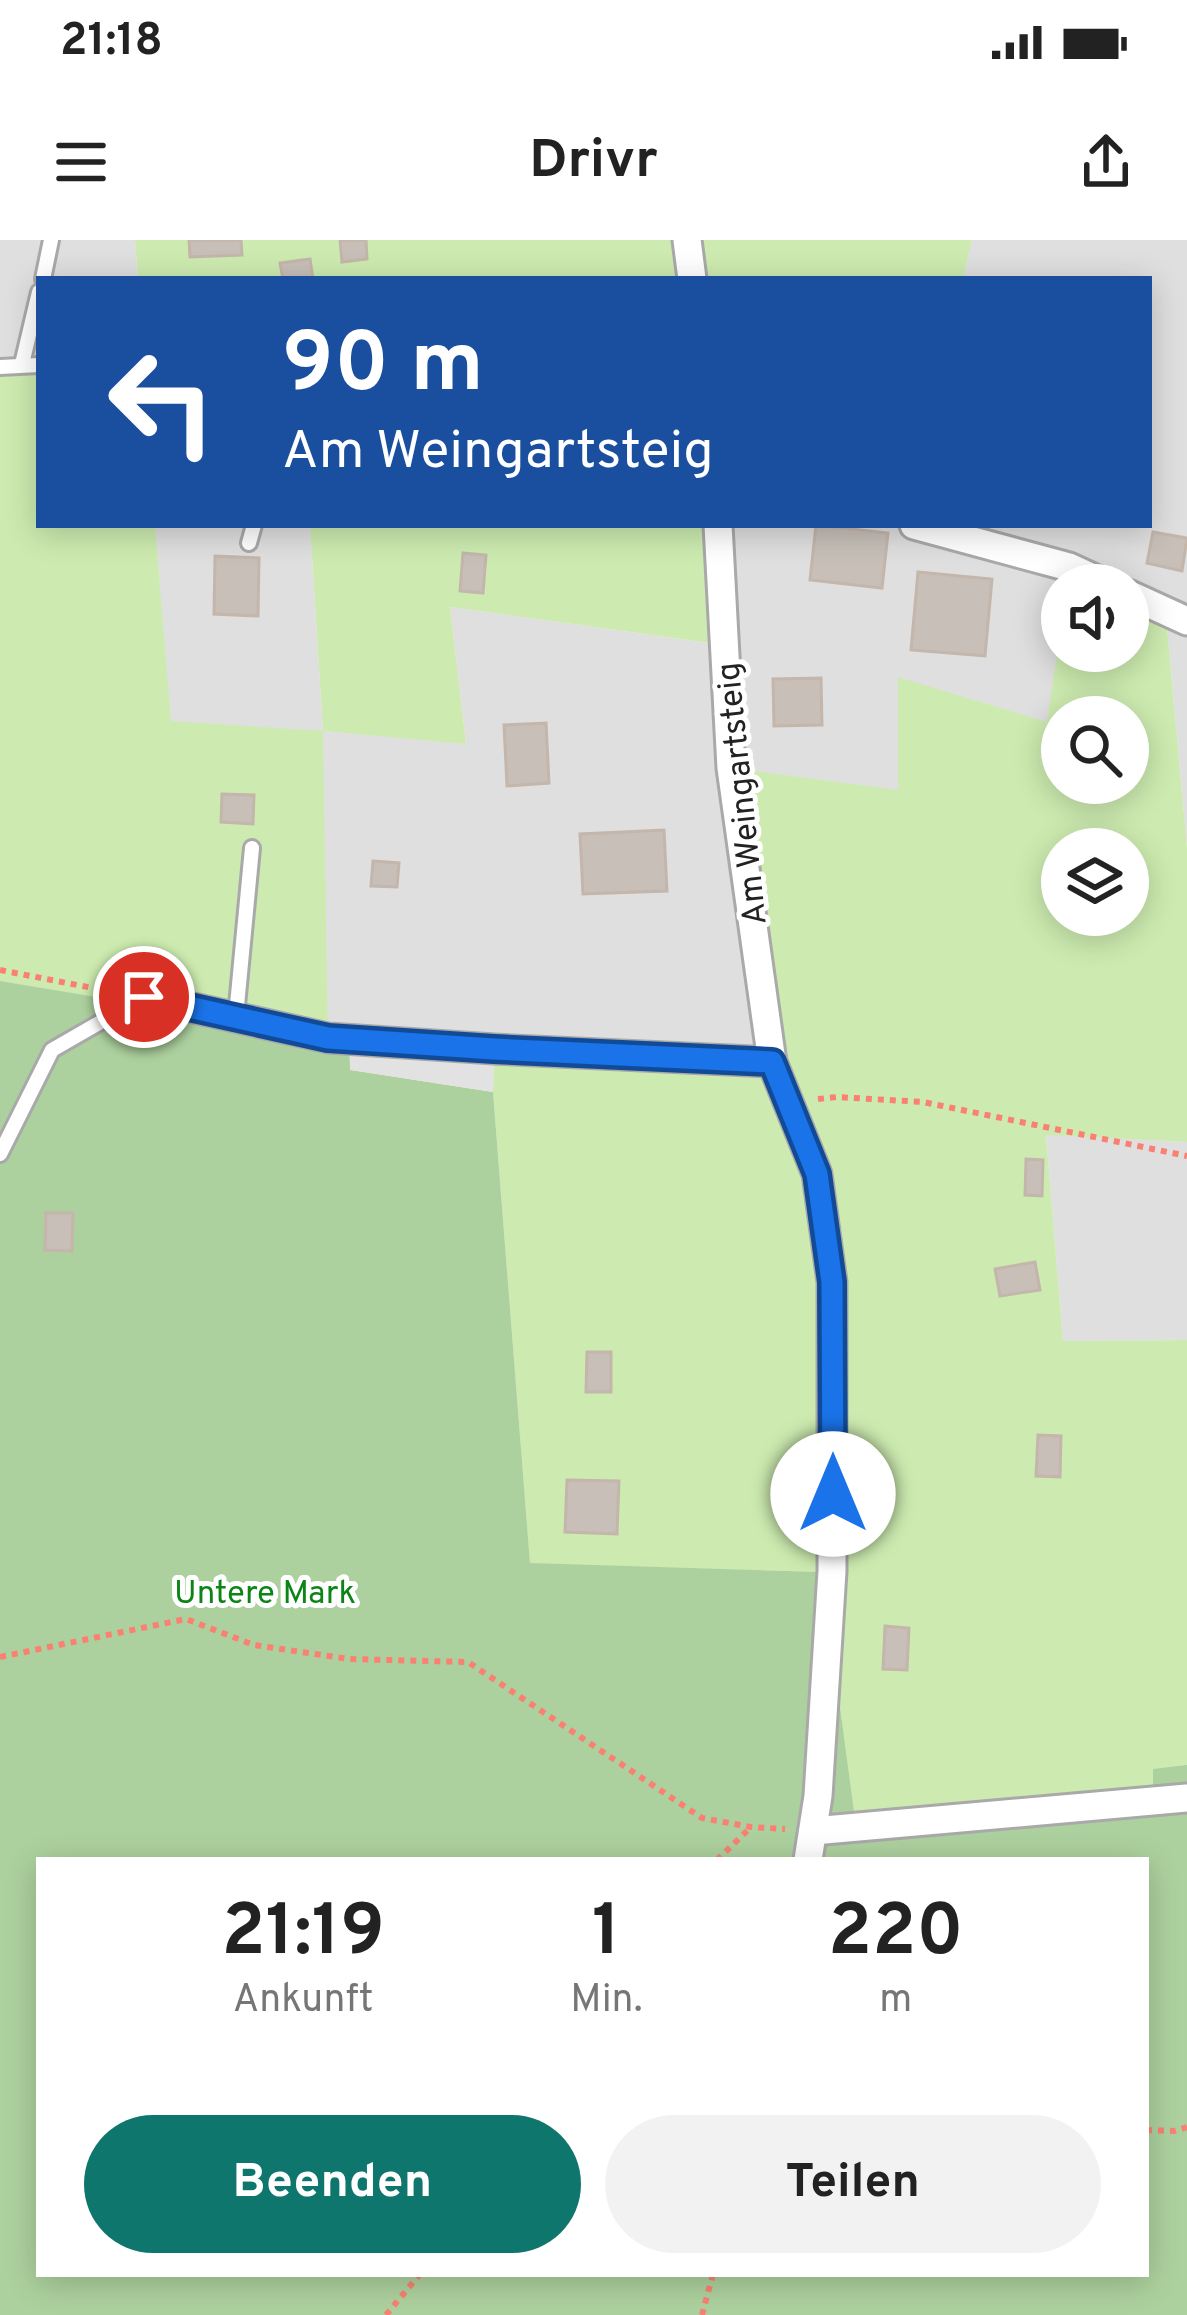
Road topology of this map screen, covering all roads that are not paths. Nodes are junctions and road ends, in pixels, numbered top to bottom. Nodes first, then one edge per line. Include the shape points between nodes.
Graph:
1 (51, 240) edge
2 (687, 240) edge
3 (44, 276) edge
4 (692, 276) edge
5 (36, 305) edge
6 (22, 364) junction
7 (36, 364) edge
8 (0, 367) edge
9 (253, 528) edge
10 (718, 528) edge
11 (925, 528) edge
12 (249, 542) dead end
13 (1058, 564) edge
14 (1149, 604) edge
15 (1187, 621) edge
16 (252, 848) dead end
17 (144, 997) joint
18 (236, 1016) junction
19 (772, 1062) junction
20 (0, 1154) edge
21 (1187, 1798) edge
22 (813, 1831) junction
23 (809, 1857) edge

1 - 3 lane
2 - 4 street
5 - 6 lane
6 - 7 lane
6 - 8 lane
9 - 12 lane
10 - 19 street, Am Weingartsteig via 730,768
11 - 13 street
14 - 15 street
16 - 18 lane
17 - 18 street
17 - 20 lane via 52,1050
18 - 19 street via 328,1038
19 - 22 street, Am Weingartsteig via 817,1174 832,1282 832,1571
21 - 22 street
22 - 23 street, Am Weingartsteig

